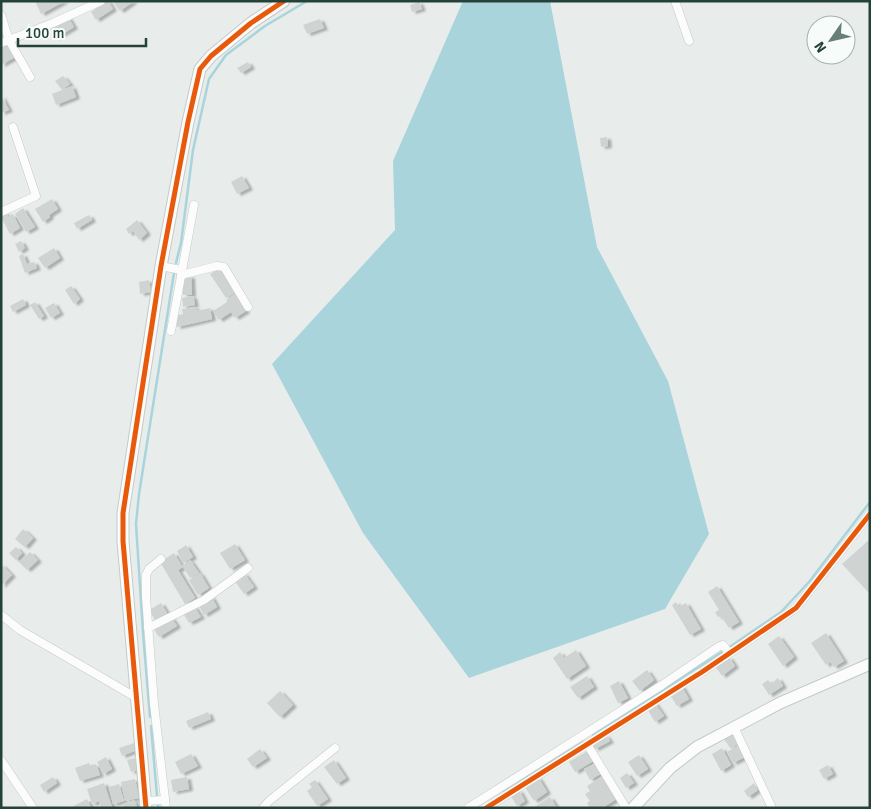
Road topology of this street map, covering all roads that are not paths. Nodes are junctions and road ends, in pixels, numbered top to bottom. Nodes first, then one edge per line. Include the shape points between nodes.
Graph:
1 (101, 1) edge
2 (675, 1) edge
3 (279, 3) edge
4 (1, 15) edge
5 (10, 40) junction
6 (689, 41) dead end
7 (1, 43) edge
8 (30, 77) dead end
9 (13, 127) dead end
10 (194, 205) dead end
11 (1, 212) edge
12 (161, 266) junction
13 (181, 273) junction
14 (248, 307) dead end
15 (171, 331) dead end
16 (870, 514) edge
17 (161, 559) dead end
18 (248, 568) dead end
19 (1, 615) edge
20 (148, 628) junction
21 (729, 653) junction
22 (870, 664) edge
23 (137, 698) junction
24 (156, 720) junction
25 (139, 721) junction
26 (734, 726) junction
27 (584, 734) junction
28 (589, 743) junction
29 (335, 748) dead end
30 (1, 760) edge
31 (146, 804) edge
32 (165, 804) edge
33 (33, 808) edge
34 (263, 808) edge
35 (468, 808) edge
36 (486, 808) edge
37 (626, 808) edge
38 (633, 808) edge
39 (772, 808) edge

1 - 5 street
2 - 6 street
3 - 12 street via 211,56 200,69
4 - 5 street
5 - 7 street
5 - 8 street
9 - 11 street via 36,196
10 - 13 street
12 - 13 street
12 - 23 street via 123,513
13 - 14 street via 224,267
13 - 15 street
16 - 21 street via 796,608
17 - 20 street via 146,576
18 - 20 street via 204,600
19 - 23 street via 20,630
20 - 24 street
21 - 27 street via 723,645 718,647
21 - 28 street
22 - 26 street via 780,702
23 - 25 street
24 - 25 street
24 - 32 street
25 - 31 street
26 - 38 street via 697,747 670,768
26 - 39 street
27 - 28 street
27 - 35 street
28 - 36 street
28 - 37 street
29 - 34 street
30 - 33 street
31 - 32 street

